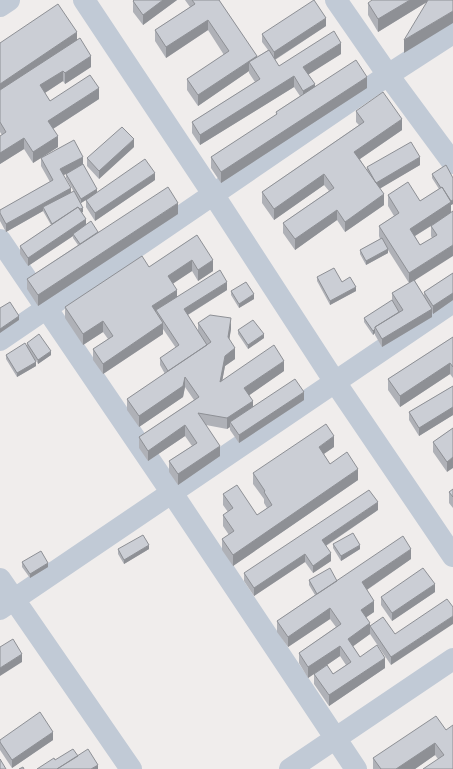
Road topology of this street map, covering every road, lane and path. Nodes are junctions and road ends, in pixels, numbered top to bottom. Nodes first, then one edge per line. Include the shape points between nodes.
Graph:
1 (9, 0) edge
2 (84, 0) edge
3 (336, 0) edge
4 (0, 6) edge
5 (453, 33) edge
6 (388, 75) junction
7 (453, 163) edge
8 (213, 194) junction
9 (0, 240) edge
10 (453, 302) edge
11 (46, 308) junction
12 (0, 340) edge
13 (335, 382) junction
14 (172, 493) junction
15 (453, 556) edge
16 (0, 579) edge
17 (7, 605) edge
18 (453, 658) edge
19 (335, 738) junction
20 (131, 769) edge
21 (290, 769) edge
22 (356, 769) edge

1 - 4 street
2 - 8 street
3 - 6 street
5 - 6 street
6 - 7 street
6 - 8 street
8 - 11 street
8 - 13 street
9 - 11 street
10 - 13 street
11 - 12 street
11 - 14 street
13 - 14 street
13 - 15 street
14 - 17 street
14 - 19 street
16 - 17 street
17 - 20 street
18 - 19 street
19 - 21 street
19 - 22 street

